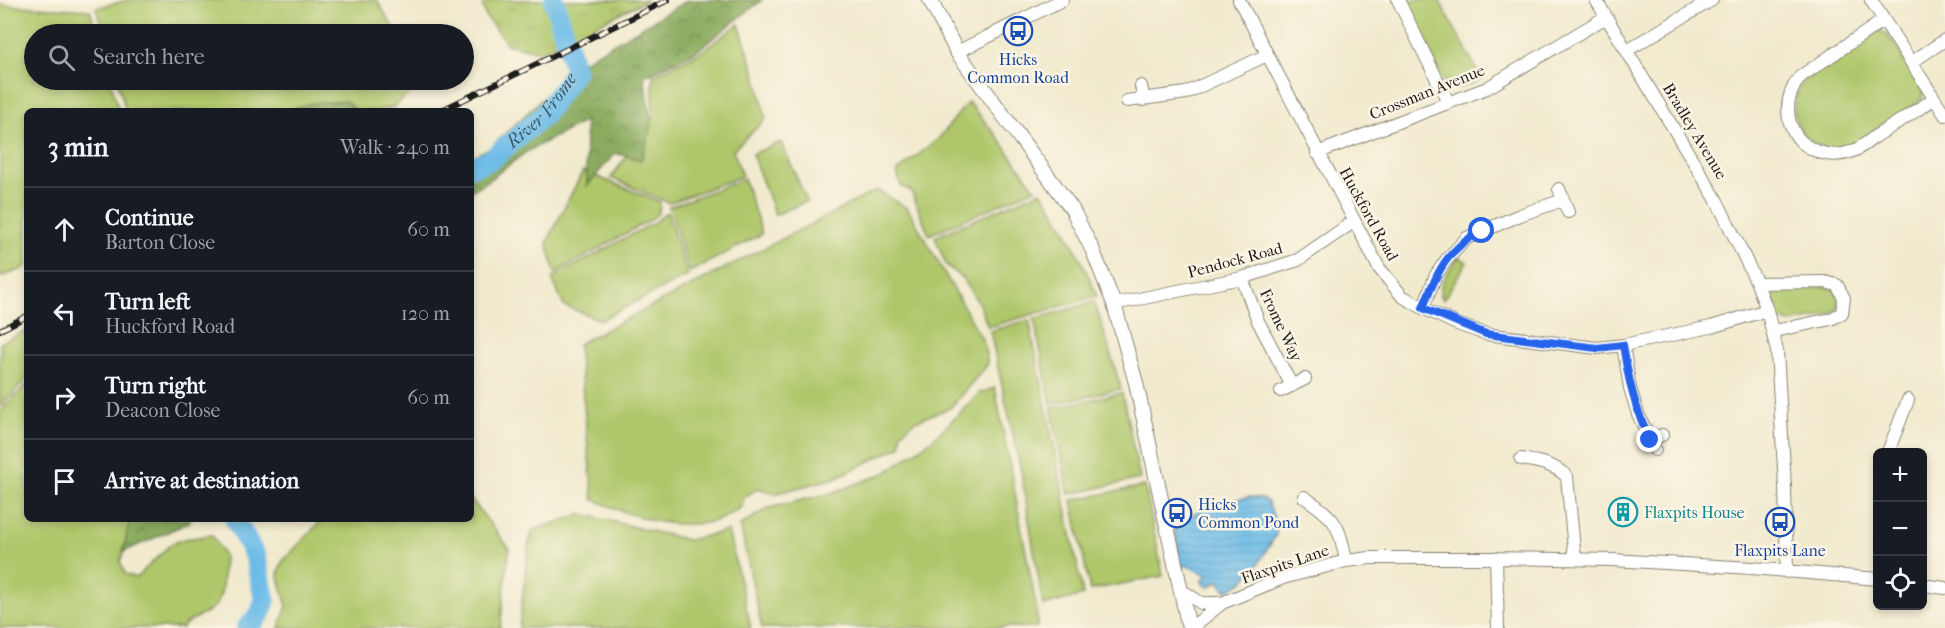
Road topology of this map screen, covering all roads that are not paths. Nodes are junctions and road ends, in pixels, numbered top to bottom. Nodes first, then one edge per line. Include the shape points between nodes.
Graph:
1 (930, 0) edge
2 (1062, 0) edge
3 (1239, 0) edge
4 (1398, 0) edge
5 (1596, 0) edge
6 (1871, 0) edge
7 (1715, 3) edge
8 (1606, 17) junction
9 (1884, 20) junction
10 (1945, 40) edge
11 (1626, 50) junction
12 (957, 52) junction
13 (1267, 55) junction
14 (1912, 62) junction
15 (1141, 86) dead end
16 (1934, 99) junction
17 (1144, 100) junction
18 (1127, 101) dead end
19 (1448, 102) junction
20 (1945, 115) edge
21 (1317, 153) junction
22 (1563, 200) dead end
23 (1353, 222) junction
24 (1242, 278) junction
25 (1757, 283) junction
26 (1114, 304) junction
27 (1423, 308) junction
28 (1767, 310) junction
29 (1774, 331) junction
30 (1623, 345) junction
31 (1305, 379) dead end
32 (1908, 400) dead end
33 (1656, 441) dead end
34 (1890, 448) edge
35 (1521, 459) dead end
36 (1304, 496) dead end
37 (1497, 558) junction
38 (1575, 559) junction
39 (1346, 561) junction
40 (1787, 572) junction
41 (1873, 579) edge
42 (1927, 586) edge
43 (1945, 588) edge
44 (1181, 590) junction
45 (1222, 603) junction
46 (1190, 628) edge
47 (1498, 628) edge

1 - 12 street
2 - 12 street
3 - 13 street, Huckford Road
4 - 19 street
5 - 8 street, Bradley Avenue
6 - 9 street
7 - 11 street
8 - 11 street, Bradley Avenue
8 - 19 street, Crossman Avenue via 1487,88
9 - 14 street
9 - 16 street via 1801,76 1792,87 1788,103 1796,135 1807,147 1822,154 1853,151
10 - 14 street
11 - 25 street, Bradley Avenue via 1715,197
12 - 26 street via 1072,209
13 - 17 street via 1186,93
13 - 21 street, Huckford Road
14 - 16 street
15 - 17 street
16 - 20 street
17 - 18 street
19 - 21 street, Crossman Avenue
21 - 23 street, Huckford Road
22 - 27 street via 1467,238 1436,275
23 - 24 street, Pendock Road via 1298,260
23 - 27 street, Huckford Road via 1379,268 1402,296
24 - 26 street, Pendock Road
24 - 31 street, Frome Way via 1286,388
25 - 28 street, Bradley Avenue
25 - 29 street via 1825,282 1837,285 1844,298 1842,313 1831,320
26 - 44 street via 1136,383
27 - 30 street, Huckford Road via 1486,334 1597,348
28 - 29 street, Bradley Avenue
28 - 30 street, Huckford Road via 1711,327
29 - 40 street, Bradley Avenue
30 - 33 street via 1638,414
32 - 34 street
35 - 38 street via 1562,471 1567,477
36 - 39 street via 1336,523
37 - 38 street, Flaxpits Lane
37 - 39 street, Flaxpits Lane
37 - 47 street
38 - 40 street, Flaxpits Lane
39 - 45 street, Flaxpits Lane via 1283,578
40 - 41 street, Flaxpits Lane
42 - 43 street
44 - 45 street via 1201,603
44 - 46 street
45 - 46 street, Flaxpits Lane

